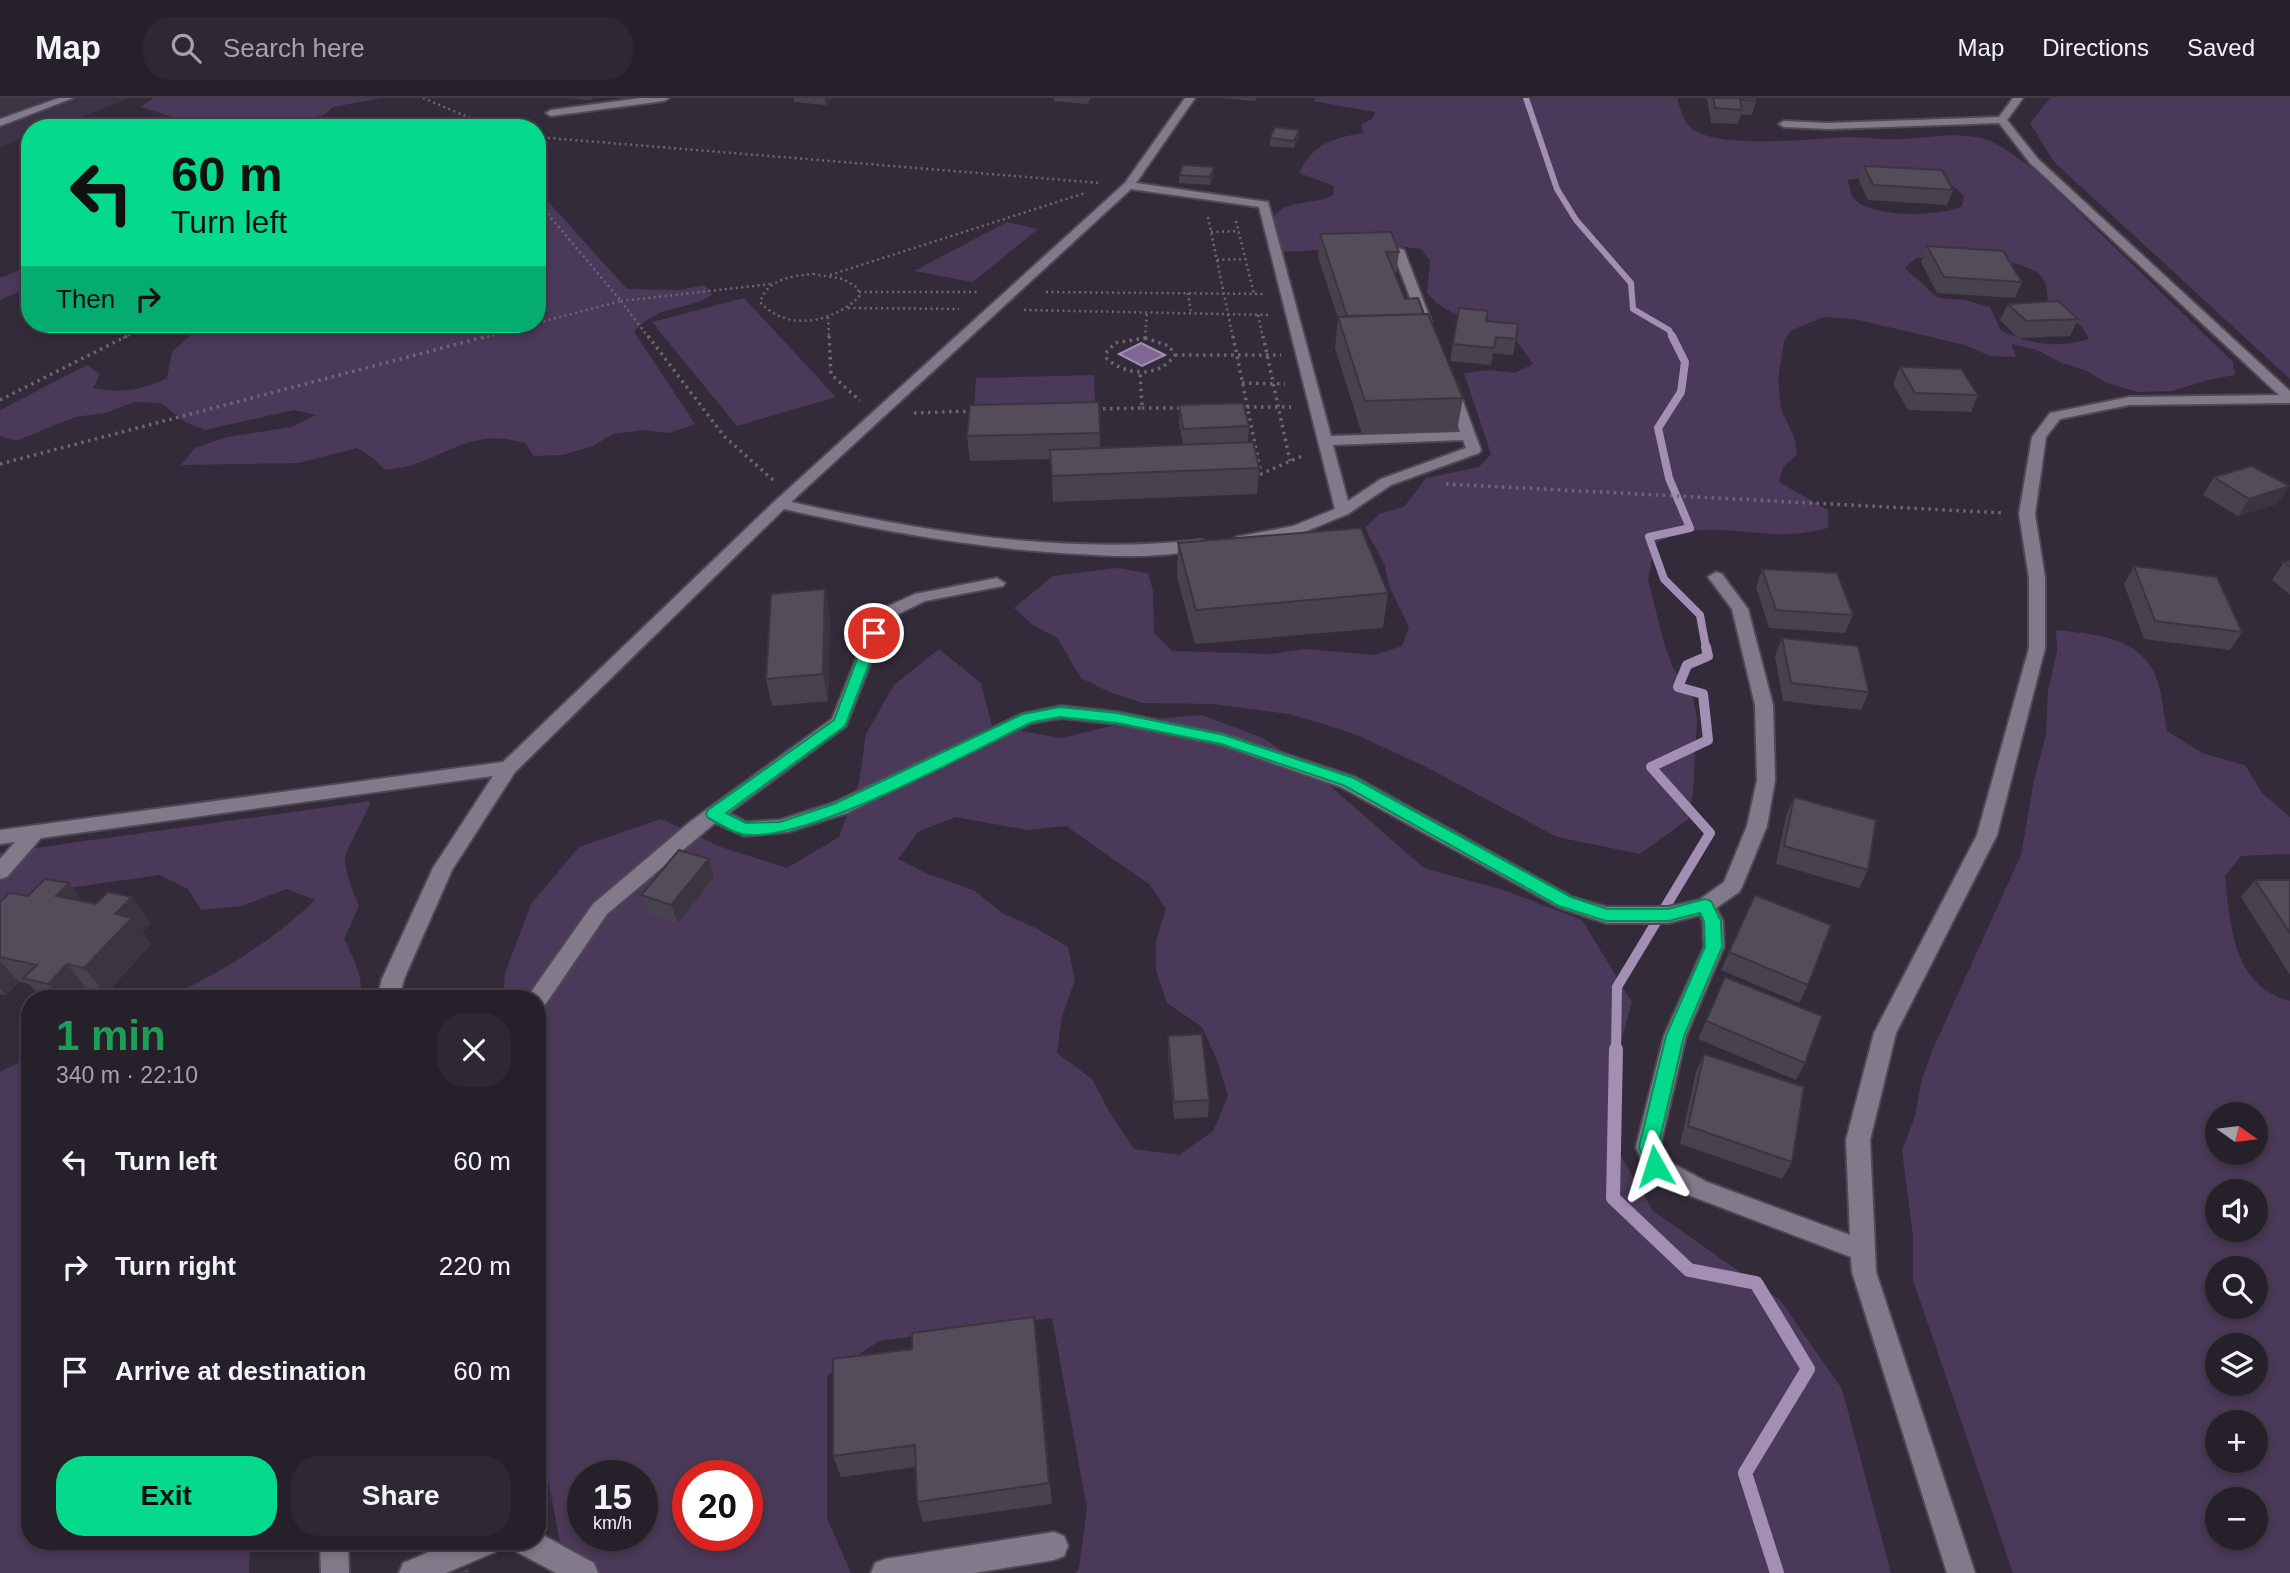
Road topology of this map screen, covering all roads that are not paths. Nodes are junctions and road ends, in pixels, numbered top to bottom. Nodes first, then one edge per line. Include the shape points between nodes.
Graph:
1 (68, 98) edge
2 (664, 98) edge
3 (1190, 98) edge
4 (2018, 98) edge
5 (551, 113) dead end
6 (2002, 120) junction
7 (0, 123) edge
8 (1784, 124) dead end
9 (1129, 185) junction
10 (1398, 250) edge
11 (1431, 337) edge
12 (1445, 374) edge
13 (2290, 398) edge
14 (1469, 436) junction
15 (1326, 443) junction
16 (785, 500) junction
17 (1343, 511) junction
18 (1716, 577) dead end
19 (997, 583) dead end
20 (508, 768) junction
21 (714, 814) junction
22 (36, 831) junction
23 (0, 836) edge
24 (0, 872) edge
25 (1705, 906) junction
26 (390, 990) edge
27 (543, 990) edge
28 (1864, 1251) junction
29 (1054, 1546) dead end
30 (334, 1550) edge
31 (466, 1550) edge
32 (542, 1550) edge
33 (335, 1573) edge
34 (413, 1573) edge
35 (584, 1573) edge
36 (885, 1573) edge
37 (1961, 1573) edge

1 - 7 lane
2 - 5 lane
3 - 9 lane
4 - 6 lane
6 - 8 lane via 1829,127
6 - 13 lane via 2035,161
9 - 15 lane via 1264,204
9 - 16 lane
10 - 11 lane
12 - 14 lane
13 - 28 lane via 2129,401 2054,416 2039,437 2027,514 2037,578 2037,648 1987,835 1885,1033 1858,1140
14 - 15 lane
14 - 17 lane via 1474,450 1386,482
15 - 17 lane
16 - 17 lane via 862,523 1021,545 1138,551 1297,530
16 - 20 lane
18 - 25 lane via 1740,609 1764,705 1766,780 1757,826 1732,887
19 - 21 lane via 921,597 881,616 840,722
20 - 22 lane
20 - 26 lane via 443,868
21 - 25 lane via 744,829 781,827 840,808 1028,718 1060,712 1117,718 1224,740 1348,782 1565,902 1606,915 1668,915
21 - 27 lane via 600,909
22 - 23 lane
22 - 24 lane
25 - 28 lane via 1713,921 1714,947 1675,1036 1648,1147 1655,1166 1699,1189
28 - 37 lane via 1864,1272
29 - 36 lane
30 - 33 lane
31 - 34 lane
32 - 35 lane

